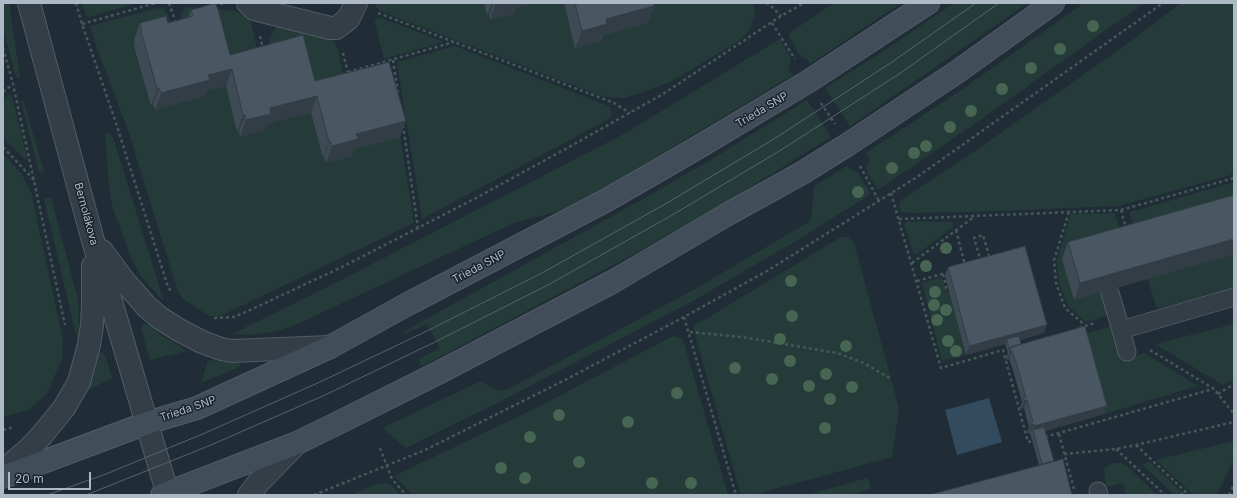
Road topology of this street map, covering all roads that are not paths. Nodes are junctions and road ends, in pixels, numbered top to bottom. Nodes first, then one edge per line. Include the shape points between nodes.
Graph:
1 (29, 3) edge
2 (248, 3) edge
3 (356, 3) edge
4 (928, 3) edge
5 (1053, 3) edge
6 (92, 237) junction
7 (1110, 293) edge
8 (1234, 297) edge
9 (1121, 330) junction
10 (330, 348) junction
11 (1127, 352) dead end
12 (147, 423) junction
13 (297, 443) junction
14 (3, 471) edge
15 (3, 477) edge
16 (166, 494) edge
17 (249, 495) edge

1 - 6 street, Bernolákova
2 - 3 street via 254,9 336,28 349,18
4 - 10 street, Trieda SNP via 809,81 607,200 406,305
5 - 13 street via 957,72 802,173 614,281 431,377
6 - 10 street via 116,271 147,307 178,330 202,342 232,351
6 - 12 street, Bernolákova
6 - 14 street via 92,325 86,359 78,382 64,408 42,435
7 - 9 lane
8 - 9 lane
9 - 11 lane
10 - 12 street, Trieda SNP via 196,408
12 - 15 street, Trieda SNP
12 - 16 street, Bernolákova
13 - 16 street
13 - 17 street

